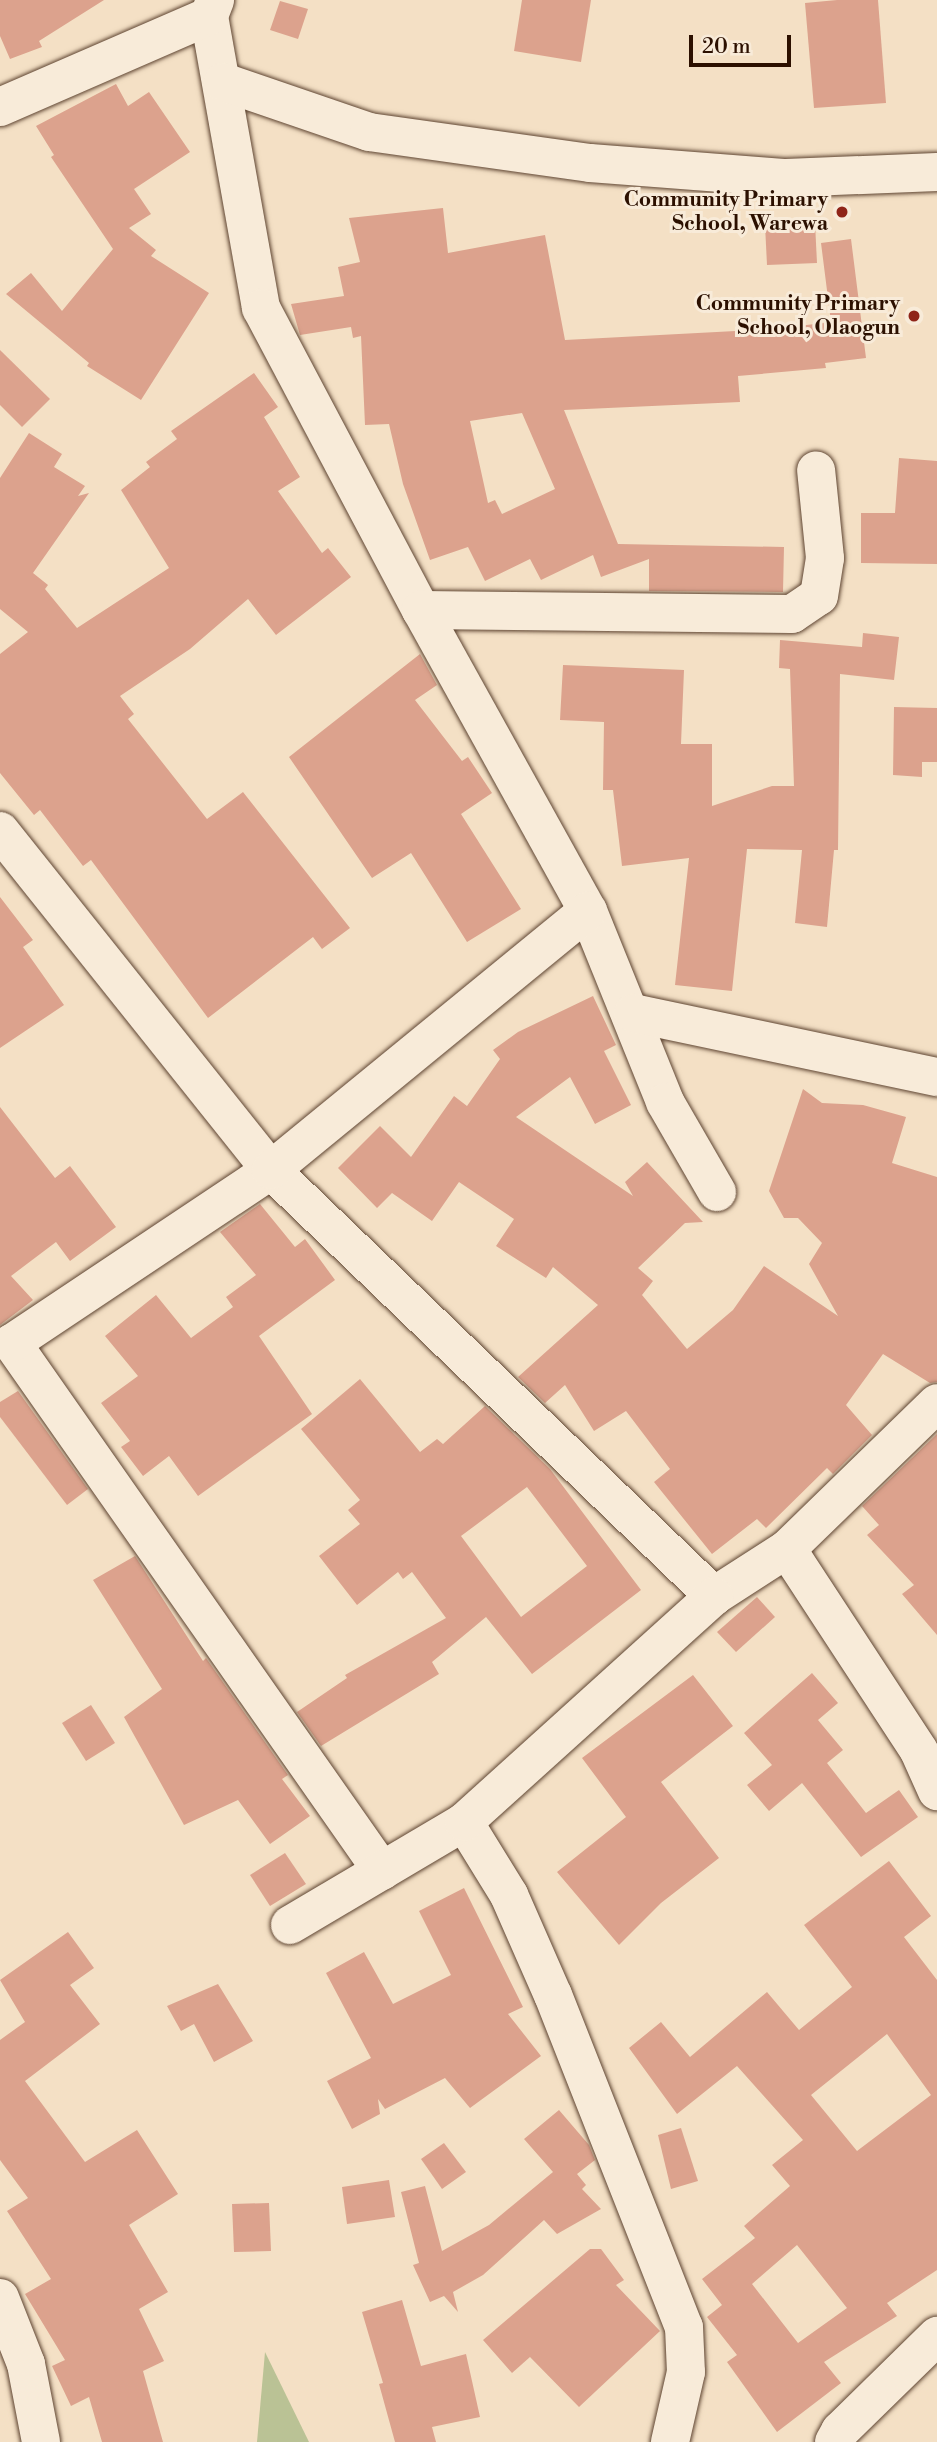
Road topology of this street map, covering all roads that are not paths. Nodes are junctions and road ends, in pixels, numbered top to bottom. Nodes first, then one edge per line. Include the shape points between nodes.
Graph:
1 (212, 8) edge
2 (223, 82) junction
3 (0, 107) edge
4 (937, 172) edge
5 (816, 470) dead end
6 (421, 610) junction
7 (0, 831) edge
8 (589, 911) junction
9 (633, 1013) junction
10 (937, 1077) edge
11 (271, 1170) junction
12 (717, 1192) dead end
13 (937, 1403) edge
14 (788, 1549) junction
15 (714, 1596) junction
16 (937, 1791) edge
17 (464, 1822) junction
18 (382, 1871) junction
19 (290, 1926) dead end
20 (0, 2298) edge
21 (937, 2336) edge
22 (41, 2442) edge
23 (670, 2442) edge
24 (834, 2442) edge

1 - 2 street
1 - 3 street
2 - 4 street via 369,132 590,163 786,178
2 - 6 street via 261,307
5 - 6 street via 825,558 819,596 792,614
6 - 8 street
7 - 11 street
8 - 9 street
8 - 11 street
9 - 10 street
9 - 12 street via 665,1102
11 - 15 street
11 - 18 street via 12,1343
13 - 14 street
14 - 15 street
14 - 16 street via 919,1751
15 - 17 street
17 - 18 street
17 - 23 street via 509,1895 684,2326 687,2372
18 - 19 street
20 - 22 street via 26,2364
21 - 24 street

